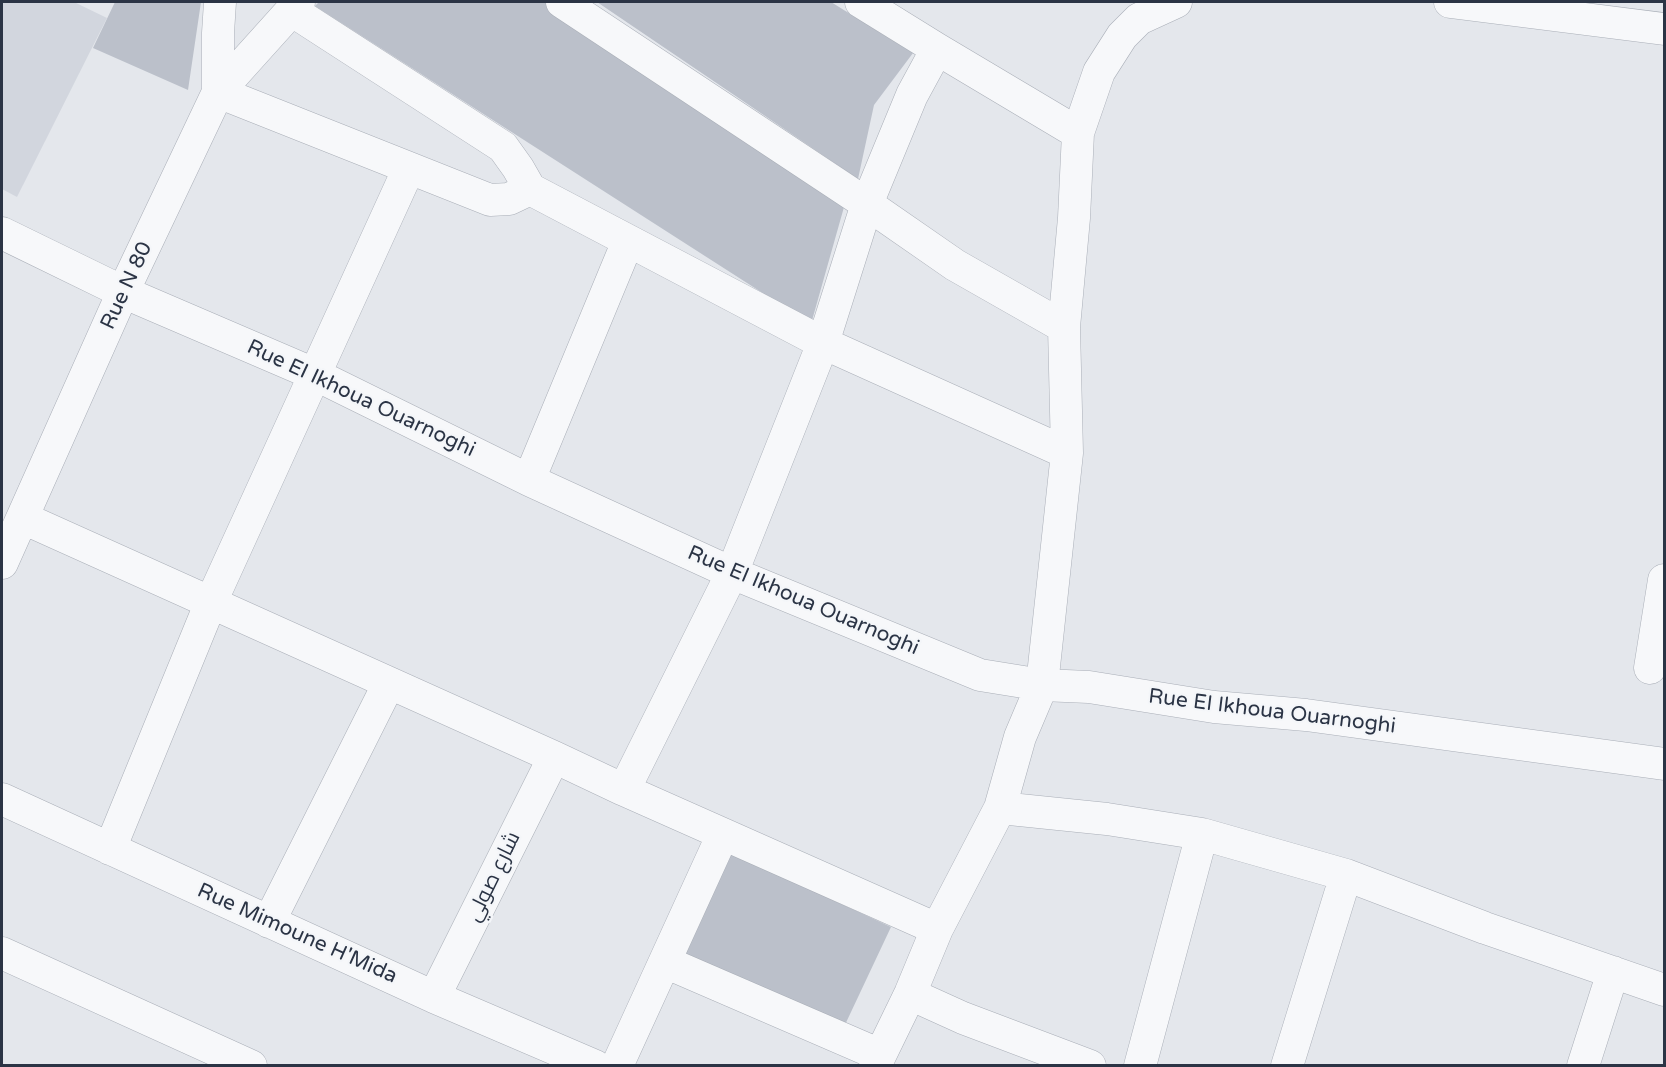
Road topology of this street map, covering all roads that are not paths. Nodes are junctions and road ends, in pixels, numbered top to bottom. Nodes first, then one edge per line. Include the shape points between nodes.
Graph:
1 (220, 2) edge
2 (562, 2) edge
3 (861, 2) edge
4 (1176, 2) edge
5 (1450, 2) edge
6 (295, 6) edge
7 (1514, 6) edge
8 (1665, 29) edge
9 (937, 49) junction
10 (218, 92) junction
11 (1078, 133) junction
12 (409, 168) junction
13 (530, 189) junction
14 (867, 204) junction
15 (2, 233) edge
16 (628, 241) junction
17 (123, 292) junction
18 (1064, 327) junction
19 (823, 343) junction
20 (314, 374) junction
21 (1067, 453) junction
22 (529, 480) junction
23 (23, 518) junction
24 (2, 563) edge
25 (732, 573) junction
26 (1665, 580) edge
27 (211, 602) junction
28 (1650, 668) dead end
29 (389, 682) junction
30 (1042, 685) junction
31 (554, 757) junction
32 (1665, 764) edge
33 (624, 790) junction
34 (2, 799) edge
35 (1000, 808) junction
36 (723, 834) junction
37 (1202, 834) junction
38 (110, 849) junction
39 (1346, 875) junction
40 (269, 922) junction
41 (937, 929) junction
42 (2, 953) edge
43 (664, 962) junction
44 (1613, 972) junction
45 (1665, 990) edge
46 (910, 994) junction
47 (435, 997) junction
48 (877, 1060) edge
49 (251, 1065) edge
50 (595, 1065) edge
51 (617, 1065) edge
52 (1090, 1065) edge
53 (1140, 1065) edge
54 (1287, 1065) edge
55 (1583, 1065) edge

1 - 10 street, Rue N 80
2 - 14 street
3 - 9 street
4 - 11 street via 1138,19 1122,36 1099,72
5 - 7 street
6 - 10 street
6 - 13 street via 503,147
7 - 8 street
9 - 11 street
9 - 14 street via 912,95
10 - 12 street
10 - 17 street, Rue N 80
11 - 18 street
12 - 13 street via 490,200 509,199
12 - 20 street
13 - 16 street
14 - 18 street via 955,265
14 - 19 street
15 - 17 street, Rue EI Ikhoua Ouarnoghi
16 - 19 street
16 - 22 street
17 - 20 street, Rue EI Ikhoua Ouarnoghi
17 - 23 street, Rue N 80
18 - 21 street
19 - 21 street
19 - 25 street
20 - 22 street, Rue EI Ikhoua Ouarnoghi
20 - 27 street
21 - 30 street
22 - 25 street, Rue EI Ikhoua Ouarnoghi
23 - 24 street, Rue N 80
23 - 27 street
25 - 30 street, Rue EI Ikhoua Ouarnoghi via 980,675
25 - 33 street
26 - 28 street
27 - 29 street
27 - 38 street
29 - 31 street
29 - 40 street
30 - 32 street, Rue EI Ikhoua Ouarnoghi via 1089,687 1214,707 1306,715
30 - 35 street via 1020,737
31 - 33 street
31 - 47 street, شارع صولي
33 - 36 street
34 - 38 street, Rue Mimoune H'Mida
35 - 37 street
35 - 41 street
36 - 41 street
36 - 43 street
37 - 39 street
37 - 53 street
38 - 40 street, Rue Mimoune H'Mida
39 - 44 street
39 - 54 street
40 - 47 street, Rue Mimoune H'Mida
41 - 46 street
42 - 49 street
43 - 48 street
43 - 51 street
44 - 45 street
44 - 55 street
46 - 48 street
46 - 52 street
47 - 50 street, Rue Mimoune H'Mida

